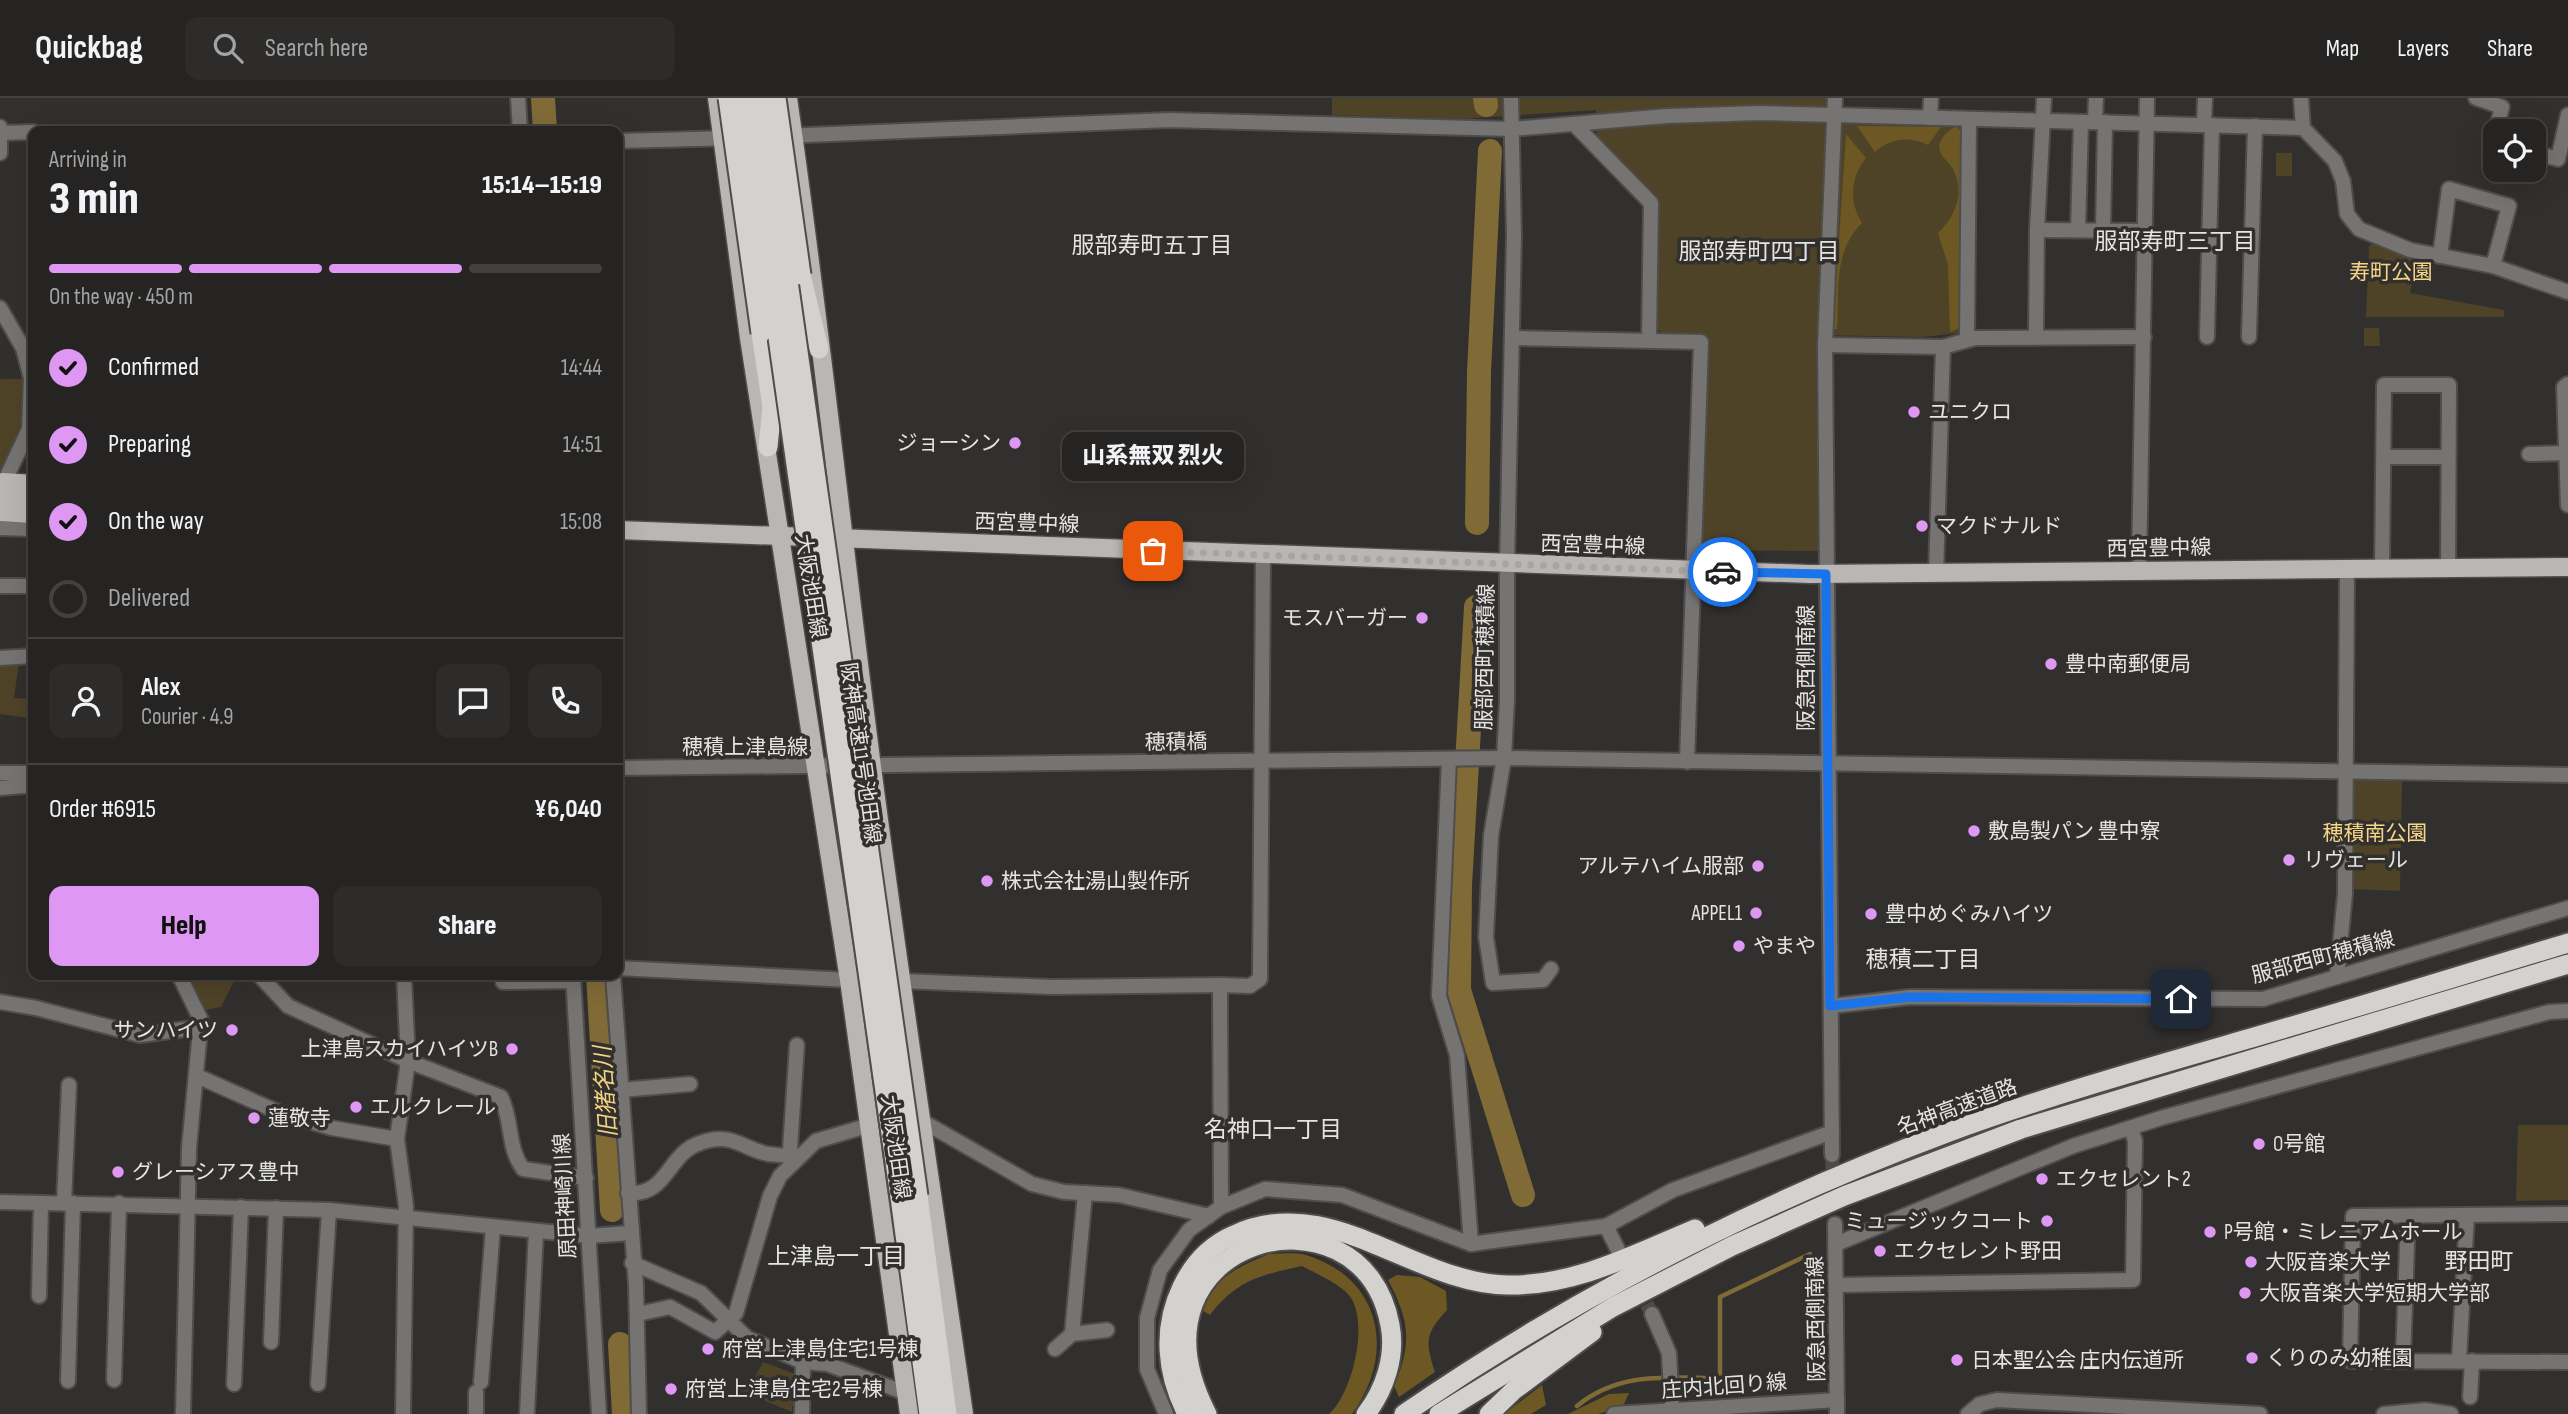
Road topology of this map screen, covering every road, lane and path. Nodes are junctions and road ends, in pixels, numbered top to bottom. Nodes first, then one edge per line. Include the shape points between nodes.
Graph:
1 (518, 98) edge
2 (716, 98) edge
3 (728, 98) edge
4 (744, 98) edge
5 (762, 98) edge
6 (776, 98) edge
7 (788, 98) edge
8 (1511, 98) edge
9 (1835, 98) edge
10 (1931, 98) edge
11 (2044, 98) edge
12 (2096, 98) edge
13 (2147, 98) edge
14 (2205, 98) edge
15 (2301, 98) edge
16 (2476, 98) edge
17 (2568, 115) edge
18 (1834, 116) junction
19 (1930, 118) junction
20 (1969, 119) junction
21 (2499, 119) edge
22 (2041, 121) junction
23 (2094, 122) junction
24 (2147, 123) junction
25 (1575, 125) junction
26 (2208, 125) junction
27 (520, 126) edge
28 (2255, 126) junction
29 (0, 127) edge
30 (2303, 128) junction
31 (1504, 129) junction
32 (28, 132) edge
33 (1, 133) edge
34 (793, 136) junction
35 (722, 139) junction
36 (623, 141) edge
37 (0, 153) edge
38 (2546, 156) edge
39 (2037, 230) junction
40 (2078, 230) junction
41 (2103, 230) junction
42 (2147, 231) junction
43 (2440, 256) junction
44 (2493, 266) junction
45 (2568, 292) edge
46 (0, 308) edge
47 (2036, 336) junction
48 (2144, 337) junction
49 (2207, 337) dead end
50 (2249, 337) dead end
51 (1512, 338) junction
52 (1967, 339) junction
53 (1649, 340) junction
54 (1825, 345) junction
55 (1943, 347) junction
56 (28, 348) edge
57 (819, 349) junction
58 (2568, 384) edge
59 (28, 441) edge
60 (768, 447) junction
61 (2567, 453) edge
62 (2529, 454) dead end
63 (2384, 457) junction
64 (2448, 457) junction
65 (28, 485) edge
66 (1, 492) edge
67 (28, 498) edge
68 (2568, 505) edge
69 (0, 512) edge
70 (28, 514) edge
71 (0, 528) edge
72 (28, 528) edge
73 (623, 530) edge
74 (780, 536) junction
75 (845, 538) junction
76 (1263, 555) junction
77 (1507, 564) junction
78 (2568, 567) edge
79 (2347, 568) junction
80 (2382, 568) junction
81 (2448, 568) junction
82 (2139, 570) junction
83 (1693, 571) junction
84 (1826, 574) junction
85 (1937, 574) junction
86 (0, 586) edge
87 (28, 586) edge
88 (28, 656) edge
89 (0, 658) edge
90 (1504, 758) junction
91 (1453, 759) junction
92 (1262, 762) junction
93 (1687, 762) junction
94 (1828, 765) junction
95 (872, 767) junction
96 (623, 768) edge
97 (815, 768) junction
98 (2344, 770) junction
99 (0, 773) edge
100 (28, 773) edge
101 (2568, 775) edge
102 (28, 776) edge
103 (0, 788) edge
104 (2568, 908) edge
105 (2568, 943) edge
106 (2568, 965) edge
107 (623, 968) edge
108 (1551, 969) dead end
109 (2337, 977) junction
110 (181, 980) edge
111 (264, 980) edge
112 (404, 980) edge
113 (538, 980) edge
114 (573, 980) edge
115 (613, 980) edge
116 (849, 980) junction
117 (902, 981) junction
118 (503, 982) dead end
119 (1220, 985) junction
120 (0, 1002) edge
121 (1830, 1006) junction
122 (2568, 1012) edge
123 (201, 1027) junction
124 (797, 1045) dead end
125 (408, 1061) junction
126 (197, 1076) junction
127 (690, 1084) dead end
128 (69, 1085) dead end
129 (621, 1090) junction
130 (2013, 1109) junction
131 (922, 1121) junction
132 (870, 1125) junction
133 (2131, 1128) junction
134 (1832, 1132) junction
135 (397, 1139) junction
136 (1832, 1155) tunnel mouth
137 (795, 1158) junction
138 (1897, 1175) junction
139 (586, 1178) junction
140 (628, 1193) junction
141 (1085, 1193) junction
142 (909, 1197) junction
143 (0, 1202) edge
144 (41, 1203) junction
145 (69, 1203) junction
146 (119, 1203) junction
147 (186, 1205) junction
148 (241, 1207) junction
149 (1221, 1207) junction
150 (276, 1208) junction
151 (330, 1210) junction
152 (2568, 1214) edge
153 (2467, 1215) junction
154 (1209, 1216) junction
155 (2408, 1216) junction
156 (406, 1218) junction
157 (1835, 1224) tunnel mouth
158 (1606, 1226) junction
159 (493, 1227) junction
160 (536, 1231) junction
161 (630, 1233) junction
162 (589, 1236) junction
163 (1471, 1244) junction
164 (1836, 1244) junction
165 (1618, 1250) tunnel mouth
166 (632, 1263) junction
167 (1836, 1285) junction
168 (38, 1296) dead end
169 (638, 1314) junction
170 (1651, 1314) tunnel mouth
171 (727, 1321) junction
172 (1107, 1330) dead end
173 (1072, 1334) junction
174 (271, 1342) dead end
175 (1055, 1349) dead end
176 (2403, 1361) junction
177 (2465, 1361) junction
178 (803, 1362) junction
179 (2568, 1362) edge
180 (114, 1380) dead end
181 (68, 1381) dead end
182 (234, 1384) dead end
183 (318, 1384) dead end
184 (906, 1393) junction
185 (2470, 1397) dead end
186 (1837, 1407) edge
187 (1672, 1411) junction
188 (1695, 1411) edge
189 (2136, 1411) edge
190 (183, 1414) edge
191 (402, 1414) edge
192 (476, 1414) edge
193 (527, 1414) edge
194 (599, 1414) edge
195 (639, 1414) edge
196 (802, 1414) edge
197 (909, 1414) edge
198 (929, 1414) edge
199 (947, 1414) edge
200 (964, 1414) edge
201 (1166, 1414) edge
202 (1187, 1414) edge
203 (1207, 1414) edge
204 (1366, 1414) edge
205 (1404, 1414) edge
206 (1439, 1414) edge
207 (1489, 1414) edge
208 (1614, 1414) edge
209 (1968, 1414) edge
210 (2260, 1414) edge
211 (2384, 1414) edge
212 (2451, 1414) edge

1 - 27 street
2 - 35 main road, 大阪池田線
3 - 60 highway, bridge via 772,407
4 - 142 highway, 阪神高速11号池田線, bridge
5 - 142 highway, 阪神高速11号池田線, bridge
6 - 57 highway, bridge via 801,275
7 - 34 main road, 大阪池田線
8 - 31 street, 服部西町穂積線
9 - 18 street, 阪急西側南線
10 - 19 street
11 - 22 street
12 - 23 street
13 - 24 street
14 - 26 street
15 - 30 street
16 - 21 street via 2502,107
17 - 38 street via 2558,159
18 - 19 street
18 - 25 street via 1698,114
18 - 54 street, 阪急西側南線
19 - 20 street
20 - 22 street
20 - 52 street
22 - 23 street
22 - 39 street
23 - 24 street
23 - 40 street
23 - 41 street
24 - 26 street
24 - 42 street
25 - 31 street
25 - 53 street via 1651,203
26 - 28 street
26 - 49 street
28 - 30 street
28 - 50 street
29 - 33 street
30 - 43 street via 2337,164 2346,211 2354,225 2410,250
31 - 34 street via 1169,120
31 - 51 street, 服部西町穂積線 via 1514,235
32 - 33 street
33 - 37 street
34 - 35 street
34 - 57 main road, 大阪池田線
35 - 36 street
35 - 60 main road, 大阪池田線
39 - 40 street
39 - 47 street
40 - 41 street
41 - 42 street
42 - 48 street
43 - 44 street
43 - 44 street via 2449,189 2509,206
44 - 45 street
46 - 56 street
47 - 48 street
47 - 52 street
48 - 82 street
51 - 53 street
51 - 77 street, 服部西町穂積線
52 - 55 street
53 - 83 street via 1701,342
54 - 55 street
54 - 84 street, 阪急西側南線
55 - 85 street
57 - 75 main road, 大阪池田線
58 - 61 street via 2564,387
59 - 66 street
60 - 74 main road, 大阪池田線
61 - 62 street
61 - 68 street
63 - 64 street
63 - 64 street via 2384,385 2449,385
63 - 80 street
64 - 81 street
65 - 66 main road
66 - 67 main road
69 - 70 main road
71 - 72 street
73 - 74 main road, 西宮豊中線
74 - 75 main road, 西宮豊中線
74 - 97 main road, 大阪池田線
75 - 76 main road, 西宮豊中線
75 - 95 main road, 大阪池田線
76 - 77 main road, 西宮豊中線
76 - 92 street
77 - 83 main road, 西宮豊中線
77 - 90 street, 服部西町穂積線
78 - 81 main road, 西宮豊中線
79 - 80 main road, 西宮豊中線
79 - 82 main road, 西宮豊中線
79 - 98 street
80 - 81 main road, 西宮豊中線
82 - 85 main road, 西宮豊中線
83 - 84 main road, 西宮豊中線
83 - 93 street
84 - 85 main road, 西宮豊中線
84 - 94 street, 阪急西側南線
86 - 87 street
88 - 89 street
90 - 91 street, 穂積橋
90 - 93 street, 穂積橋
90 - 108 street, 服部西町穂積線 via 1491,836 1486,937 1493,983 1543,979
91 - 92 street, 穂積橋
91 - 163 street via 1439,996 1457,1055
92 - 95 street, 穂積橋
92 - 119 street via 1260,979 1250,986
93 - 94 street, 穂積橋
94 - 98 street, 穂積橋
94 - 121 street, 阪急西側南線
95 - 97 street, 穂積上津島線
95 - 117 main road, 大阪池田線
96 - 97 street, 穂積上津島線
97 - 116 main road, 大阪池田線
98 - 101 street, 穂積橋
98 - 109 street via 2345,894
99 - 100 street
102 - 103 street via 24,786
104 - 109 street, 服部西町穂積線
105 - 130 highway, 名神高速道路
106 - 138 highway, 名神高速道路 via 2084,1109
107 - 116 street
109 - 121 street, 服部西町穂積線 via 2263,999 1910,997
110 - 123 street
111 - 125 street via 288,1006
112 - 125 street
113 - 118 street
114 - 139 street, 原田神崎川線
115 - 129 street
116 - 132 main road, 大阪池田線
117 - 119 street via 1052,987
117 - 131 main road, 大阪池田線
119 - 149 street
120 - 123 street via 140,1035
121 - 134 street, 阪急西側南線
122 - 133 street via 2549,1012
123 - 126 street
124 - 137 street via 790,1149
125 - 135 street
125 - 139 street via 501,1097 510,1116 513,1155 523,1170
126 - 135 street via 278,1112 332,1128
126 - 147 street
127 - 129 street
128 - 145 street
129 - 140 street
130 - 202 highway via 1889,1149 1607,1266 1542,1284 1466,1280 1314,1224 1277,1222 1241,1231 1197,1264 1172,1314 1168,1352
130 - 205 highway, 名神高速道路 via 1839,1176 1663,1258 1547,1321
131 - 141 street via 1032,1184
131 - 200 main road, 大阪池田線
132 - 137 street via 816,1141
132 - 184 main road, 大阪池田線
133 - 164 street via 2073,1146
133 - 167 street via 2135,1141 2133,1280
134 - 136 street, 阪急西側南線
134 - 158 street via 1673,1191
135 - 156 street
137 - 140 street via 750,1148 738,1140 698,1143 653,1189
137 - 171 street via 770,1196 736,1313
138 - 206 highway, 名神高速道路 via 1671,1276 1557,1339
138 - 207 highway via 1734,1253 1615,1318 1559,1354
139 - 162 street, 原田神崎川線
140 - 161 street
141 - 154 street via 1119,1195
141 - 173 street
142 - 198 highway, 阪神高速11号池田線
142 - 199 highway, 阪神高速11号池田線
143 - 144 street
144 - 145 street
144 - 168 street
145 - 146 street
145 - 181 street
146 - 147 street
146 - 180 street
147 - 148 street
147 - 190 street
148 - 150 street
148 - 182 street
149 - 154 street
149 - 163 street via 1265,1189 1342,1195
150 - 151 street
150 - 174 street
151 - 156 street
151 - 183 street
152 - 153 street
153 - 155 street
153 - 177 street
154 - 201 street via 1189,1230 1160,1270 1147,1318 1147,1369
155 - 176 street
155 - 176 street via 2353,1216 2350,1361
156 - 159 street
156 - 191 street
157 - 164 street, 阪急西側南線
158 - 163 street
158 - 165 street
159 - 160 street
159 - 192 street
160 - 162 street
160 - 193 street
161 - 162 street
161 - 166 street
162 - 194 street, 原田神崎川線
164 - 167 street, 阪急西側南線
166 - 169 street
166 - 171 street via 701,1293
167 - 186 street, 阪急西側南線
169 - 171 street via 670,1307 715,1332
169 - 195 street
170 - 187 street via 1669,1353
171 - 178 street via 747,1338
172 - 173 street
173 - 175 street
176 - 177 street
177 - 179 street
177 - 185 street
178 - 184 street via 827,1364
178 - 196 street
184 - 197 main road, 大阪池田線
186 - 188 street, 庄内北回り線
187 - 188 street, 庄内北回り線
187 - 208 street, 庄内北回り線
189 - 209 street via 1997,1400 1980,1404
189 - 210 street
203 - 204 highway via 1192,1382 1185,1350 1195,1299 1212,1273 1236,1254 1262,1242 1292,1239 1323,1245 1353,1261 1382,1299 1392,1332 1391,1350 1383,1387
211 - 212 street via 2414,1410

